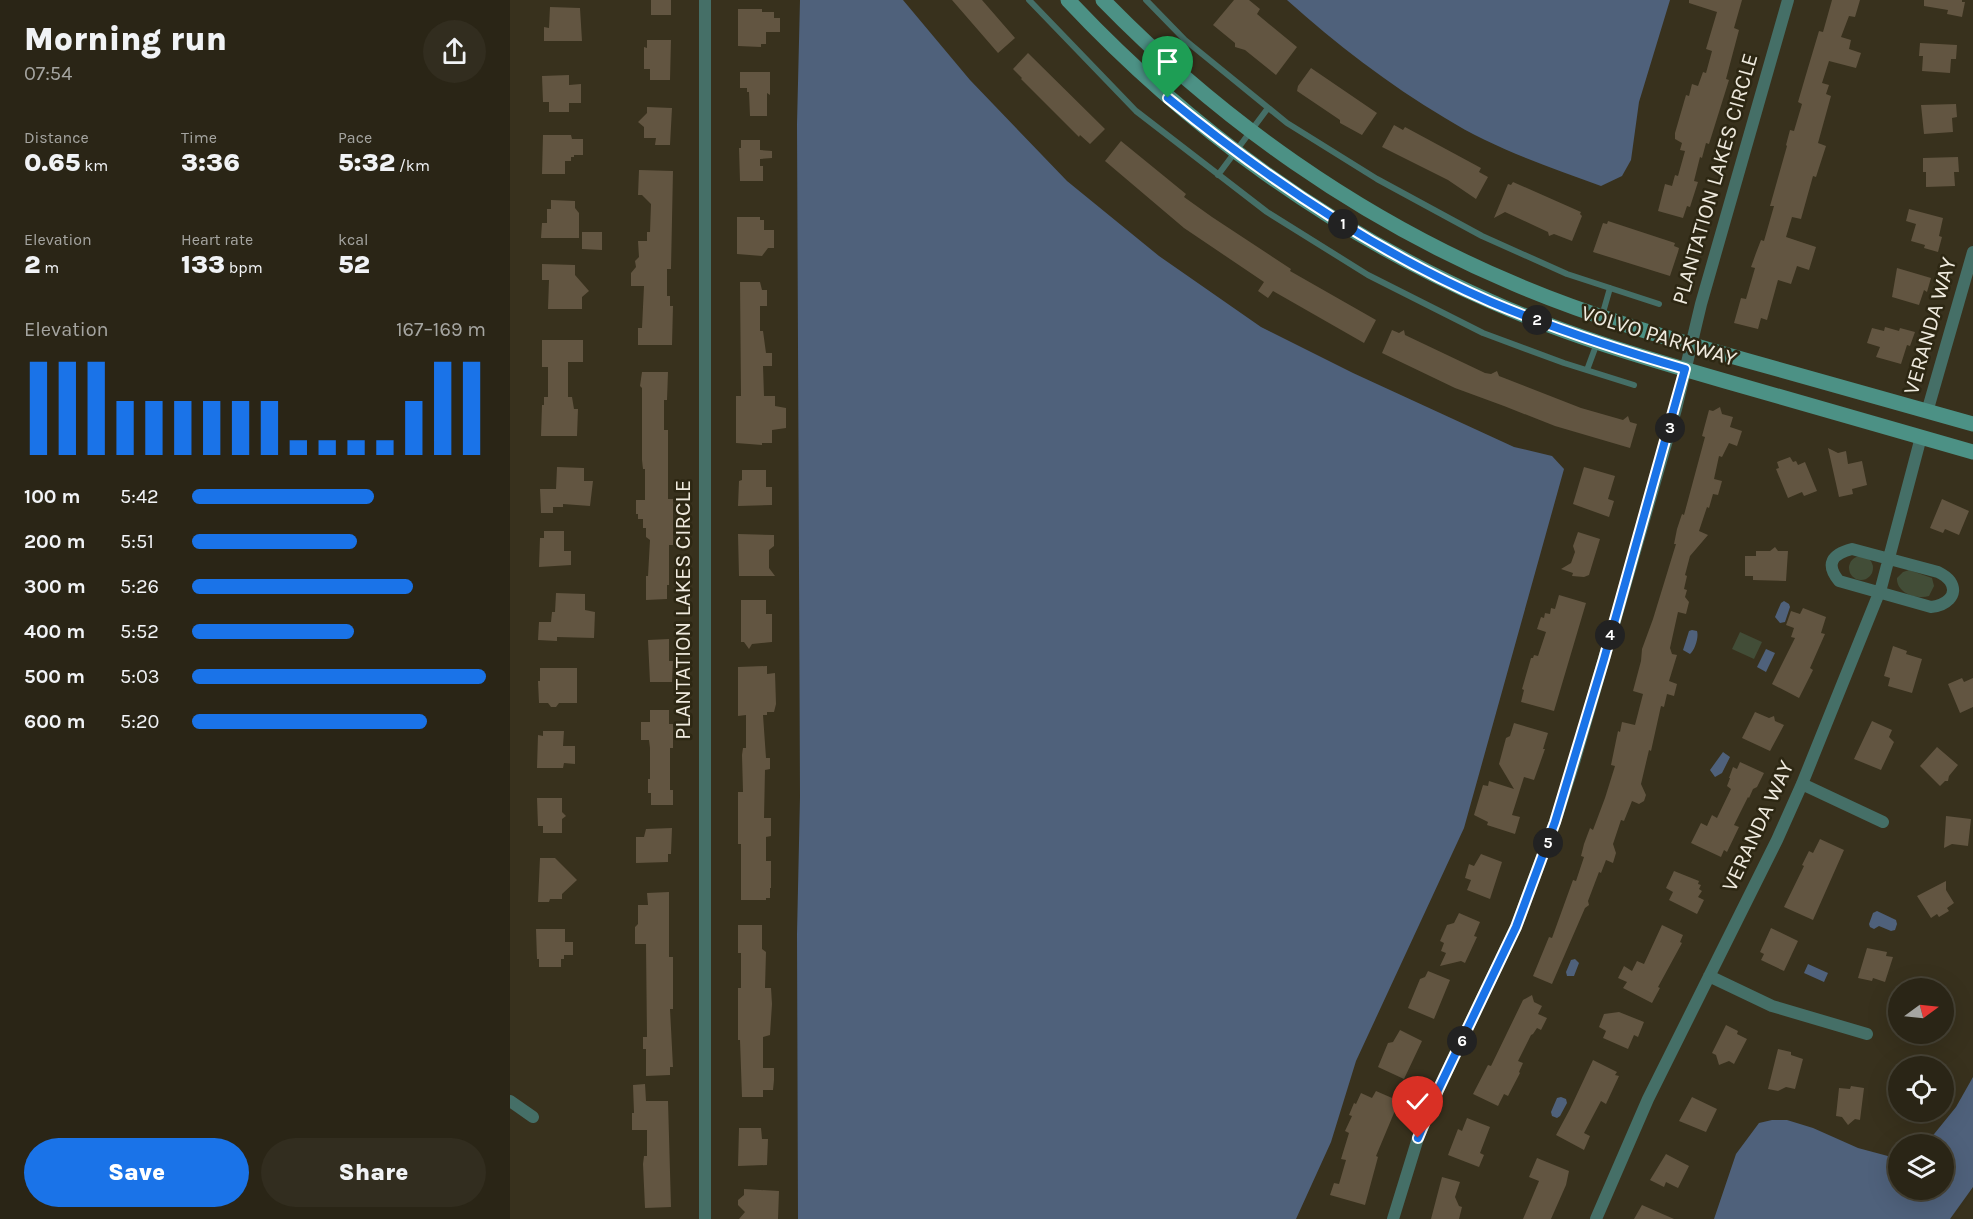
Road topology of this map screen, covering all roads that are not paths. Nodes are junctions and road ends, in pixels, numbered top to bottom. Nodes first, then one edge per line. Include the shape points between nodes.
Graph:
1 (705, 0) edge
2 (1029, 0) edge
3 (1068, 0) edge
4 (1103, 0) edge
5 (1146, 0) edge
6 (1788, 0) edge
7 (1268, 108) junction
8 (1251, 132) junction
9 (1236, 152) junction
10 (1218, 175) junction
11 (1973, 252) edge
12 (1610, 288) junction
13 (1659, 304) dead end
14 (1601, 318) junction
15 (1597, 343) junction
16 (1691, 345) junction
17 (1685, 369) junction
18 (1587, 370) junction
19 (1634, 385) dead end
20 (1928, 412) junction
21 (1973, 424) edge
22 (1921, 437) junction
23 (1973, 452) edge
24 (1889, 558) junction
25 (1879, 594) junction
26 (1802, 784) junction
27 (1883, 822) dead end
28 (1709, 976) junction
29 (1867, 1034) dead end
30 (510, 1101) edge
31 (533, 1117) dead end
32 (705, 1219) edge
33 (1393, 1219) edge
34 (1596, 1219) edge

1 - 32 street, PLANTATION LAKES CIRCLE
2 - 10 lane via 1136,111
3 - 9 main road, VOLVO PARKWAY via 1168,98
4 - 8 main road, VOLVO PARKWAY via 1170,65
5 - 7 lane via 1185,40
6 - 16 street, PLANTATION LAKES CIRCLE
7 - 8 lane
7 - 12 lane via 1377,179 1482,236 1567,274
8 - 9 lane
8 - 14 main road, VOLVO PARKWAY via 1328,185 1418,237 1513,283
9 - 10 lane
9 - 15 main road, VOLVO PARKWAY via 1394,254 1490,301
10 - 18 lane via 1267,212 1368,275 1483,333
11 - 20 street, VERANDA WAY
12 - 13 lane
12 - 14 lane
14 - 16 main road, VOLVO PARKWAY
15 - 17 main road, VOLVO PARKWAY
15 - 18 lane
16 - 17 street, PLANTATION LAKES CIRCLE
16 - 20 main road, VOLVO PARKWAY
17 - 22 main road, VOLVO PARKWAY
17 - 33 street, PLANTATION LAKES CIRCLE via 1555,822 1516,927 1418,1138
18 - 19 lane
20 - 21 main road, VOLVO PARKWAY
22 - 23 main road, VOLVO PARKWAY
22 - 24 street, VERANDA WAY
24 - 25 street, VERANDA WAY
24 - 25 street via 1852,549 1836,555 1831,564 1839,581
24 - 25 street via 1938,572 1953,589 1949,600 1931,607
25 - 26 street, VERANDA WAY
26 - 27 street
26 - 28 street, VERANDA WAY
28 - 29 street via 1772,1006
28 - 34 street, VERANDA WAY via 1648,1100
30 - 31 street

